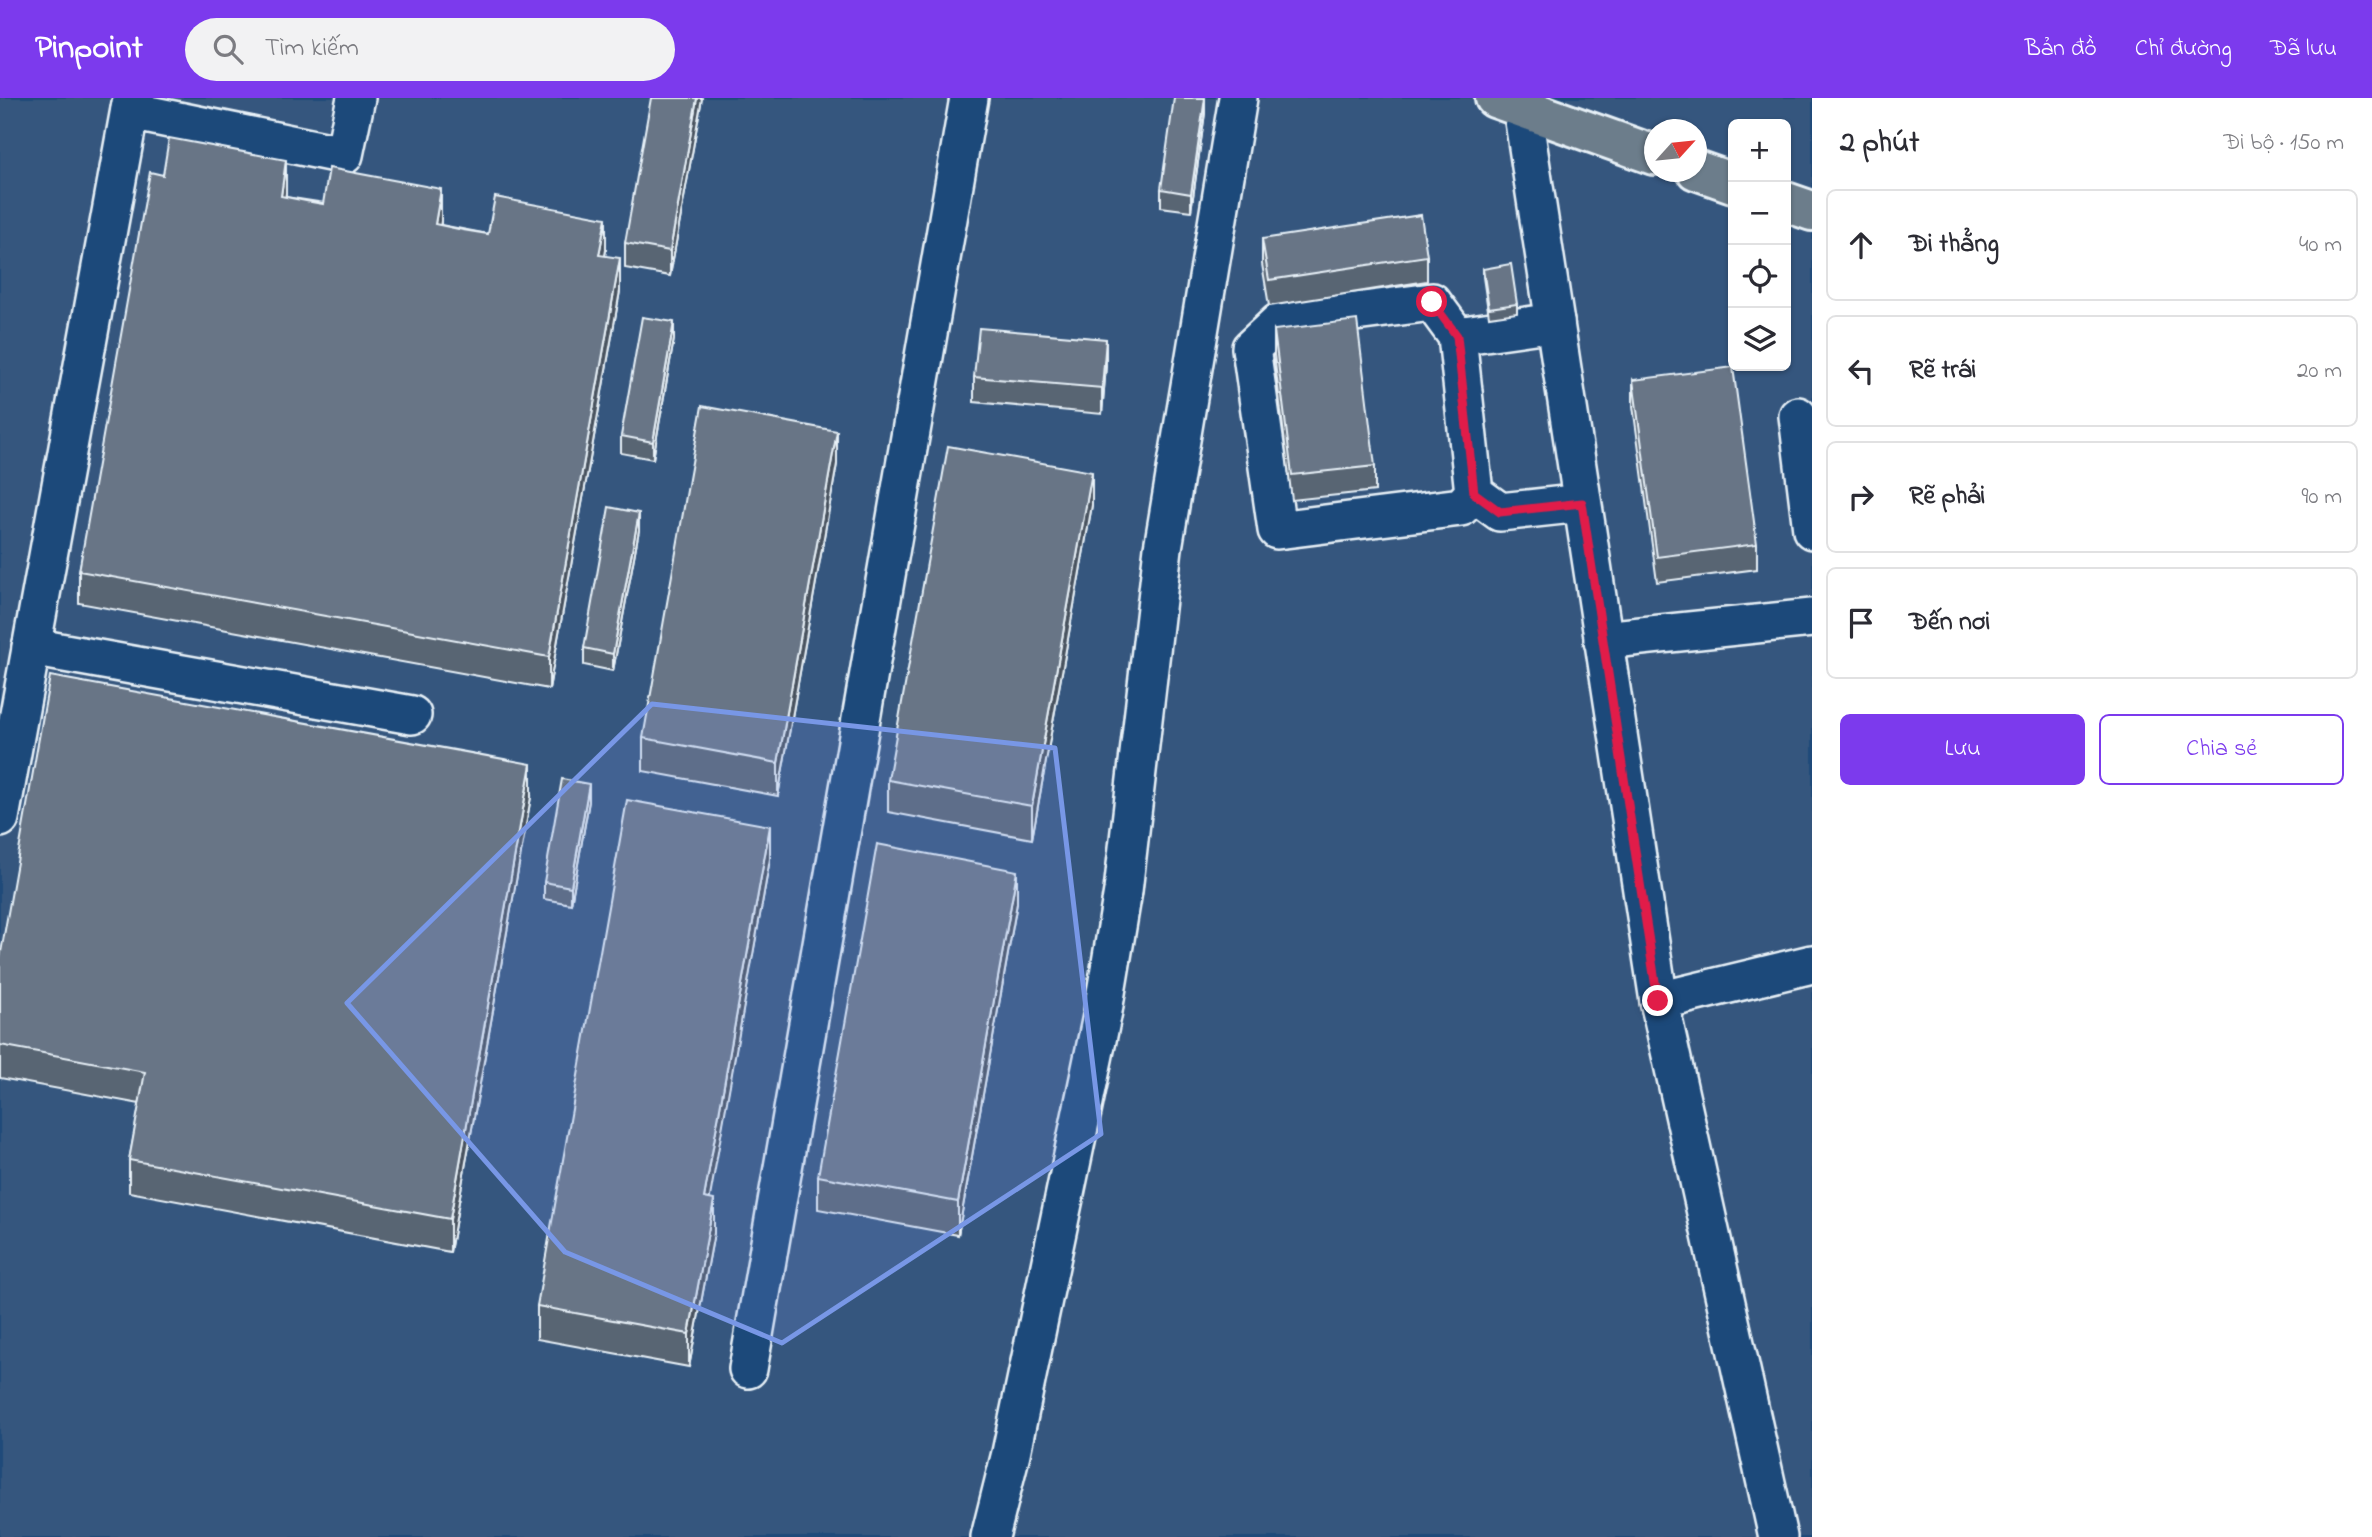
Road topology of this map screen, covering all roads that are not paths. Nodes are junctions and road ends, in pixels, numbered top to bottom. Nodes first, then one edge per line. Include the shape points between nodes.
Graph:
1 (356, 98) edge
2 (969, 98) edge
3 (1238, 98) edge
4 (1504, 101) edge
5 (131, 104) edge
6 (1644, 151) edge
7 (1707, 174) edge
8 (1730, 182) edge
9 (1791, 204) edge
10 (1812, 211) edge
11 (1555, 322) junction
12 (1457, 336) junction
13 (1798, 416) dead end
14 (1474, 493) junction
15 (1582, 503) junction
16 (1812, 530) edge
17 (1812, 618) edge
18 (1603, 640) junction
19 (31, 647) junction
20 (412, 715) dead end
21 (0, 818) edge
22 (1812, 964) edge
23 (1658, 1001) junction
24 (748, 1369) dead end
25 (990, 1537) edge
26 (1778, 1537) edge

1 - 5 street via 344,155
2 - 24 street
3 - 25 street via 1163,548 1123,891 1103,1011
4 - 6 main road
4 - 11 street
5 - 19 street
7 - 8 main road
9 - 10 main road
11 - 12 street
11 - 15 street
12 - 14 street
12 - 14 street via 1432,302 1279,321 1251,348 1278,530 1461,507
13 - 16 street
14 - 15 street via 1500,512
15 - 18 street
17 - 18 street
18 - 23 street
19 - 20 street
19 - 21 street
22 - 23 street
23 - 26 street

